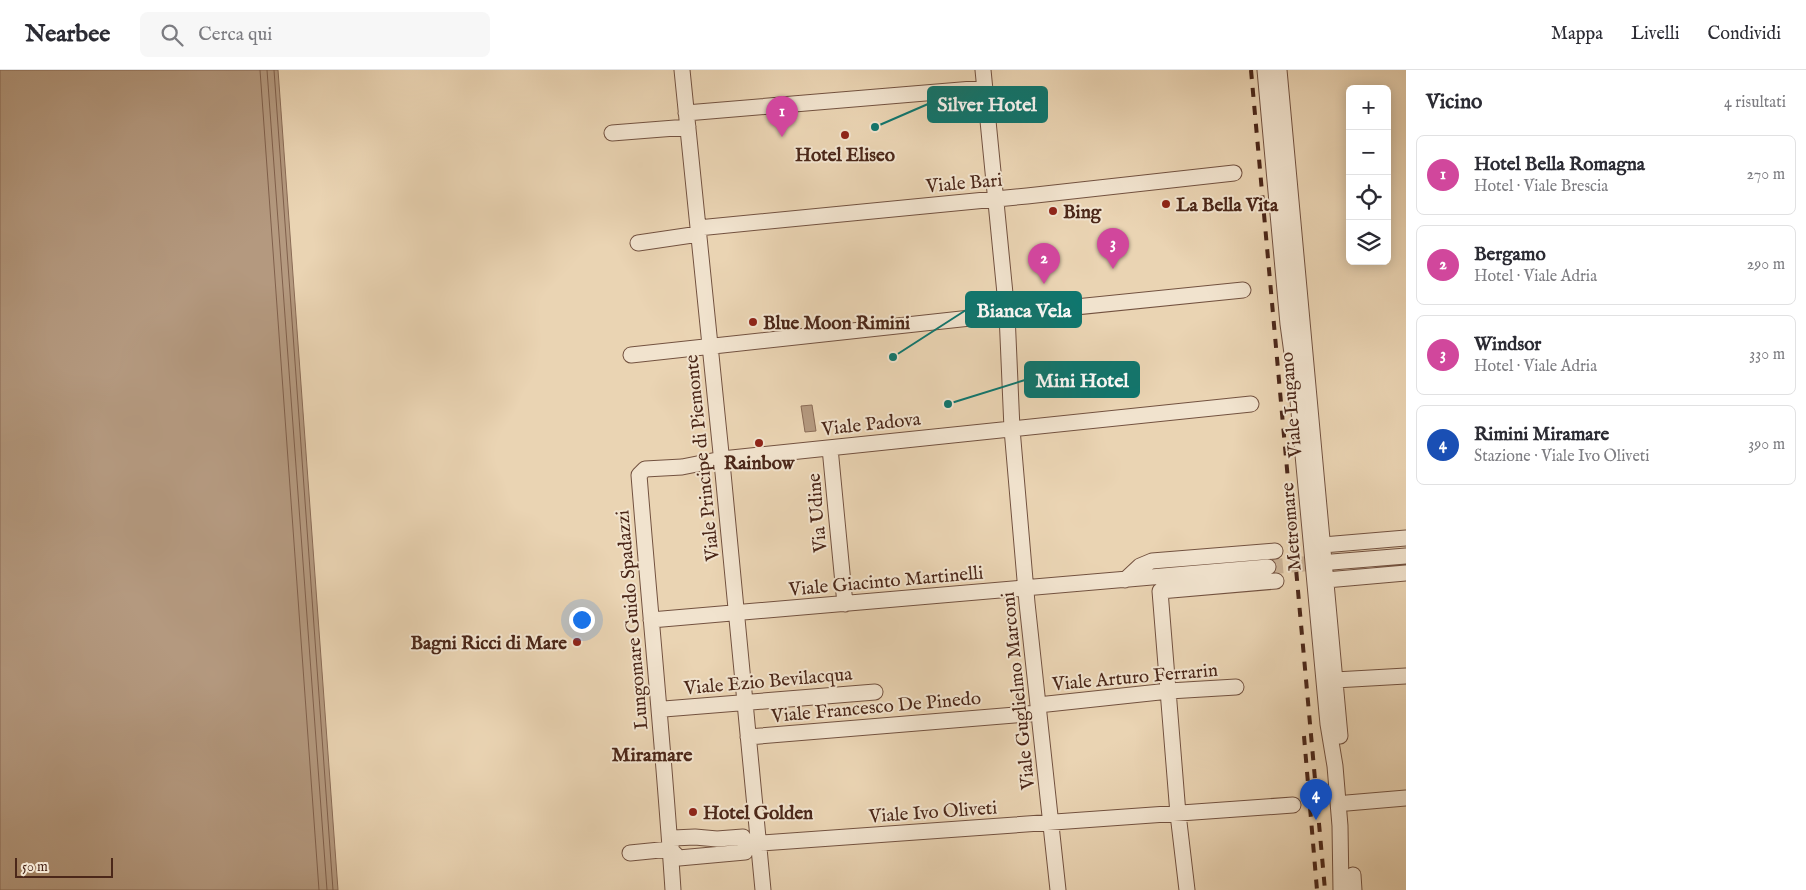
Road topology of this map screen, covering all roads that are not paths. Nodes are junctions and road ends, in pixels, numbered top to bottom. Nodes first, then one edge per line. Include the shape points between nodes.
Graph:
1 (682, 70) edge
2 (983, 70) edge
3 (1265, 70) edge
4 (1279, 70) edge
5 (985, 88) junction
6 (687, 120) junction
7 (612, 134) dead end
8 (1234, 173) dead end
9 (994, 199) junction
10 (698, 231) junction
11 (638, 243) dead end
12 (1243, 290) dead end
13 (1007, 314) junction
14 (710, 346) junction
15 (631, 355) dead end
16 (1251, 404) dead end
17 (1012, 429) junction
18 (830, 448) junction
19 (722, 459) junction
20 (645, 469) joint
21 (1406, 538) edge
22 (1323, 545) junction
23 (1275, 551) tunnel mouth
24 (1406, 556) edge
25 (1332, 562) tunnel mouth
26 (1268, 567) tunnel mouth
27 (1406, 573) edge
28 (1126, 580) junction
29 (1326, 580) junction
30 (1276, 581) tunnel mouth
31 (1026, 588) junction
32 (844, 604) junction
33 (736, 612) junction
34 (651, 620) junction
35 (1406, 676) edge
36 (1335, 680) junction
37 (1236, 687) dead end
38 (1169, 691) junction
39 (875, 692) dead end
40 (744, 702) junction
41 (664, 709) dead end
42 (1038, 709) junction
43 (1340, 736) dead end
44 (748, 737) junction
45 (1406, 798) edge
46 (1347, 803) dead end
47 (1292, 805) dead end
48 (1178, 814) junction
49 (1051, 823) junction
50 (724, 838) junction
51 (753, 843) junction
52 (670, 849) junction
53 (630, 853) dead end
54 (726, 854) junction
55 (1353, 874) dead end
56 (673, 890) edge
57 (763, 890) edge
58 (1058, 890) edge
59 (1187, 890) edge
60 (1341, 890) edge
61 (1354, 890) edge

1 - 6 street, Viale Principe di Piemonte
2 - 5 street, Viale Guglielmo Marconi
3 - 60 street, Metromare via 1328,724 1335,766
4 - 22 street, Viale Lugano
5 - 6 street
5 - 9 street, Viale Guglielmo Marconi
6 - 7 street
6 - 10 street, Viale Principe di Piemonte
8 - 9 street, Viale Bari
9 - 10 street, Viale Bari
9 - 13 street, Viale Guglielmo Marconi
10 - 11 street, Viale Bari
10 - 14 street, Viale Principe di Piemonte
12 - 13 street
13 - 14 street
13 - 17 street, Viale Guglielmo Marconi
14 - 15 street
14 - 19 street, Viale Principe di Piemonte
16 - 17 street, Viale Padova
17 - 18 street, Viale Padova
17 - 31 street, Viale Guglielmo Marconi
18 - 19 street, Viale Padova
18 - 32 street, Via Udine
19 - 20 street, Viale Padova
19 - 33 street, Viale Principe di Piemonte
20 - 34 street, Lungomare Guido Spadazzi via 639,475
21 - 22 street
22 - 29 street, Viale Lugano
23 - 28 street via 1152,561 1140,566
24 - 25 street
26 - 28 street, Viale Giacinto Martinelli
27 - 29 street
28 - 31 street, Viale Giacinto Martinelli
29 - 36 street, Viale Lugano
30 - 38 street via 1160,591
31 - 32 street, Viale Giacinto Martinelli
31 - 42 street, Viale Guglielmo Marconi
32 - 33 street, Viale Giacinto Martinelli
33 - 34 street, Viale Giacinto Martinelli
33 - 40 street, Viale Principe di Piemonte
34 - 52 street, Lungomare Guido Spadazzi
35 - 36 street
36 - 43 street, Viale Lugano
37 - 38 street, Viale Arturo Ferrarin
38 - 42 street, Viale Arturo Ferrarin
38 - 48 street
39 - 40 street, Viale Ezio Bevilacqua
40 - 41 street, Viale Ezio Bevilacqua
40 - 44 street, Viale Principe di Piemonte
42 - 44 street, Viale Francesco De Pinedo
42 - 49 street, Viale Guglielmo Marconi
44 - 51 street, Viale Principe di Piemonte
45 - 46 street
47 - 48 street, Viale Ivo Oliveti
48 - 49 street, Viale Ivo Oliveti
48 - 59 street
49 - 51 street, Viale Ivo Oliveti
49 - 58 street, Viale Guglielmo Marconi
50 - 51 street, Viale Ivo Oliveti via 743,836
50 - 52 street, Viale Ivo Oliveti via 673,838
50 - 54 street via 716,847
51 - 54 street via 745,852
51 - 57 street, Viale Principe di Piemonte
52 - 53 street
52 - 54 street via 679,858
52 - 56 street, Lungomare Guido Spadazzi
55 - 61 street

